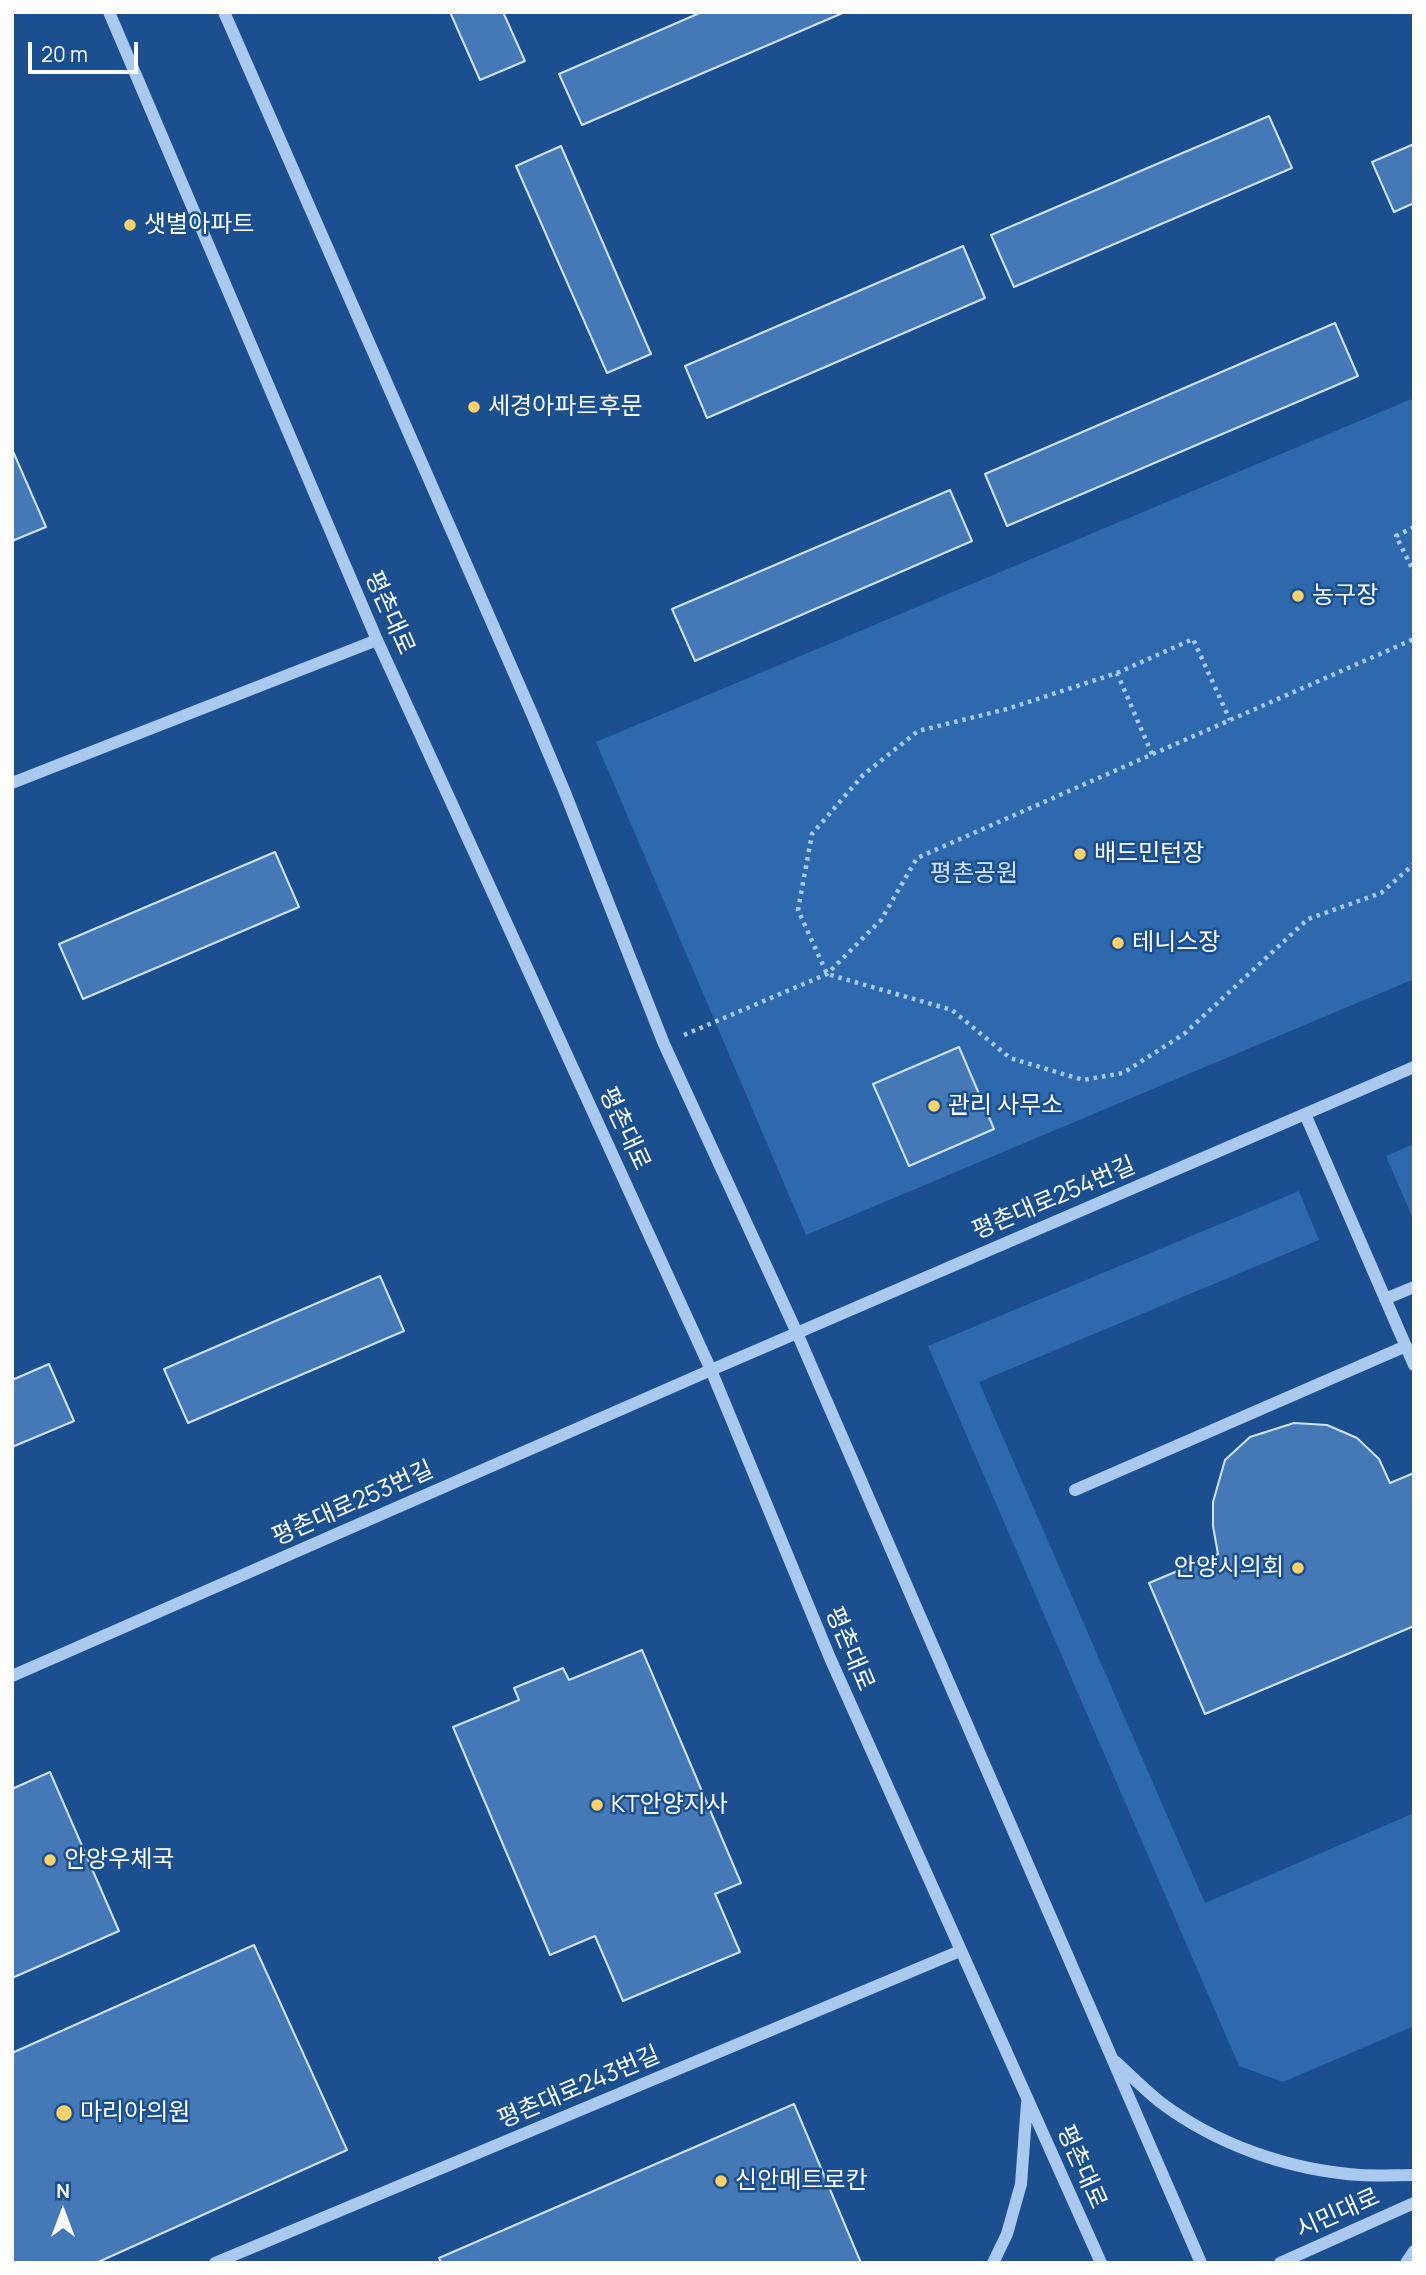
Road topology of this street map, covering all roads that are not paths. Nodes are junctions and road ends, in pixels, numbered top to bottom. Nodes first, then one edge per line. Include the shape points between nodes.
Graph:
1 (109, 12) edge
2 (224, 12) edge
3 (377, 640) junction
4 (12, 783) edge
5 (1414, 1066) edge
6 (1305, 1114) junction
7 (1414, 1287) edge
8 (1385, 1299) junction
9 (797, 1333) junction
10 (1406, 1346) junction
11 (1414, 1365) edge
12 (710, 1370) junction
13 (1075, 1490) dead end
14 (12, 1676) edge
15 (960, 1951) junction
16 (1113, 2059) junction
17 (1027, 2099) junction
18 (1414, 2175) edge
19 (1414, 2203) edge
20 (1414, 2251) edge
21 (215, 2263) edge
22 (993, 2263) edge
23 (1101, 2263) edge
24 (1201, 2263) edge
25 (1280, 2263) edge
26 (1406, 2263) edge

1 - 3 street, 평촌대로
2 - 9 street via 532,714 664,1044
3 - 4 street
3 - 12 street, 평촌대로
5 - 6 street, 평촌대로254번길
6 - 8 street
6 - 9 street, 평촌대로254번길
7 - 8 street
8 - 10 street
9 - 12 street, 평촌대로254번길
9 - 16 street
10 - 11 street
10 - 13 street
12 - 14 street, 평촌대로253번길
12 - 15 street, 평촌대로 via 830,1658
15 - 17 street, 평촌대로
15 - 21 street, 평촌대로243번길
16 - 18 street via 1159,2102 1235,2147 1311,2169
16 - 24 street
17 - 22 street via 1021,2184 1007,2234
17 - 23 street, 평촌대로
19 - 25 street, 시민대로
20 - 26 street

